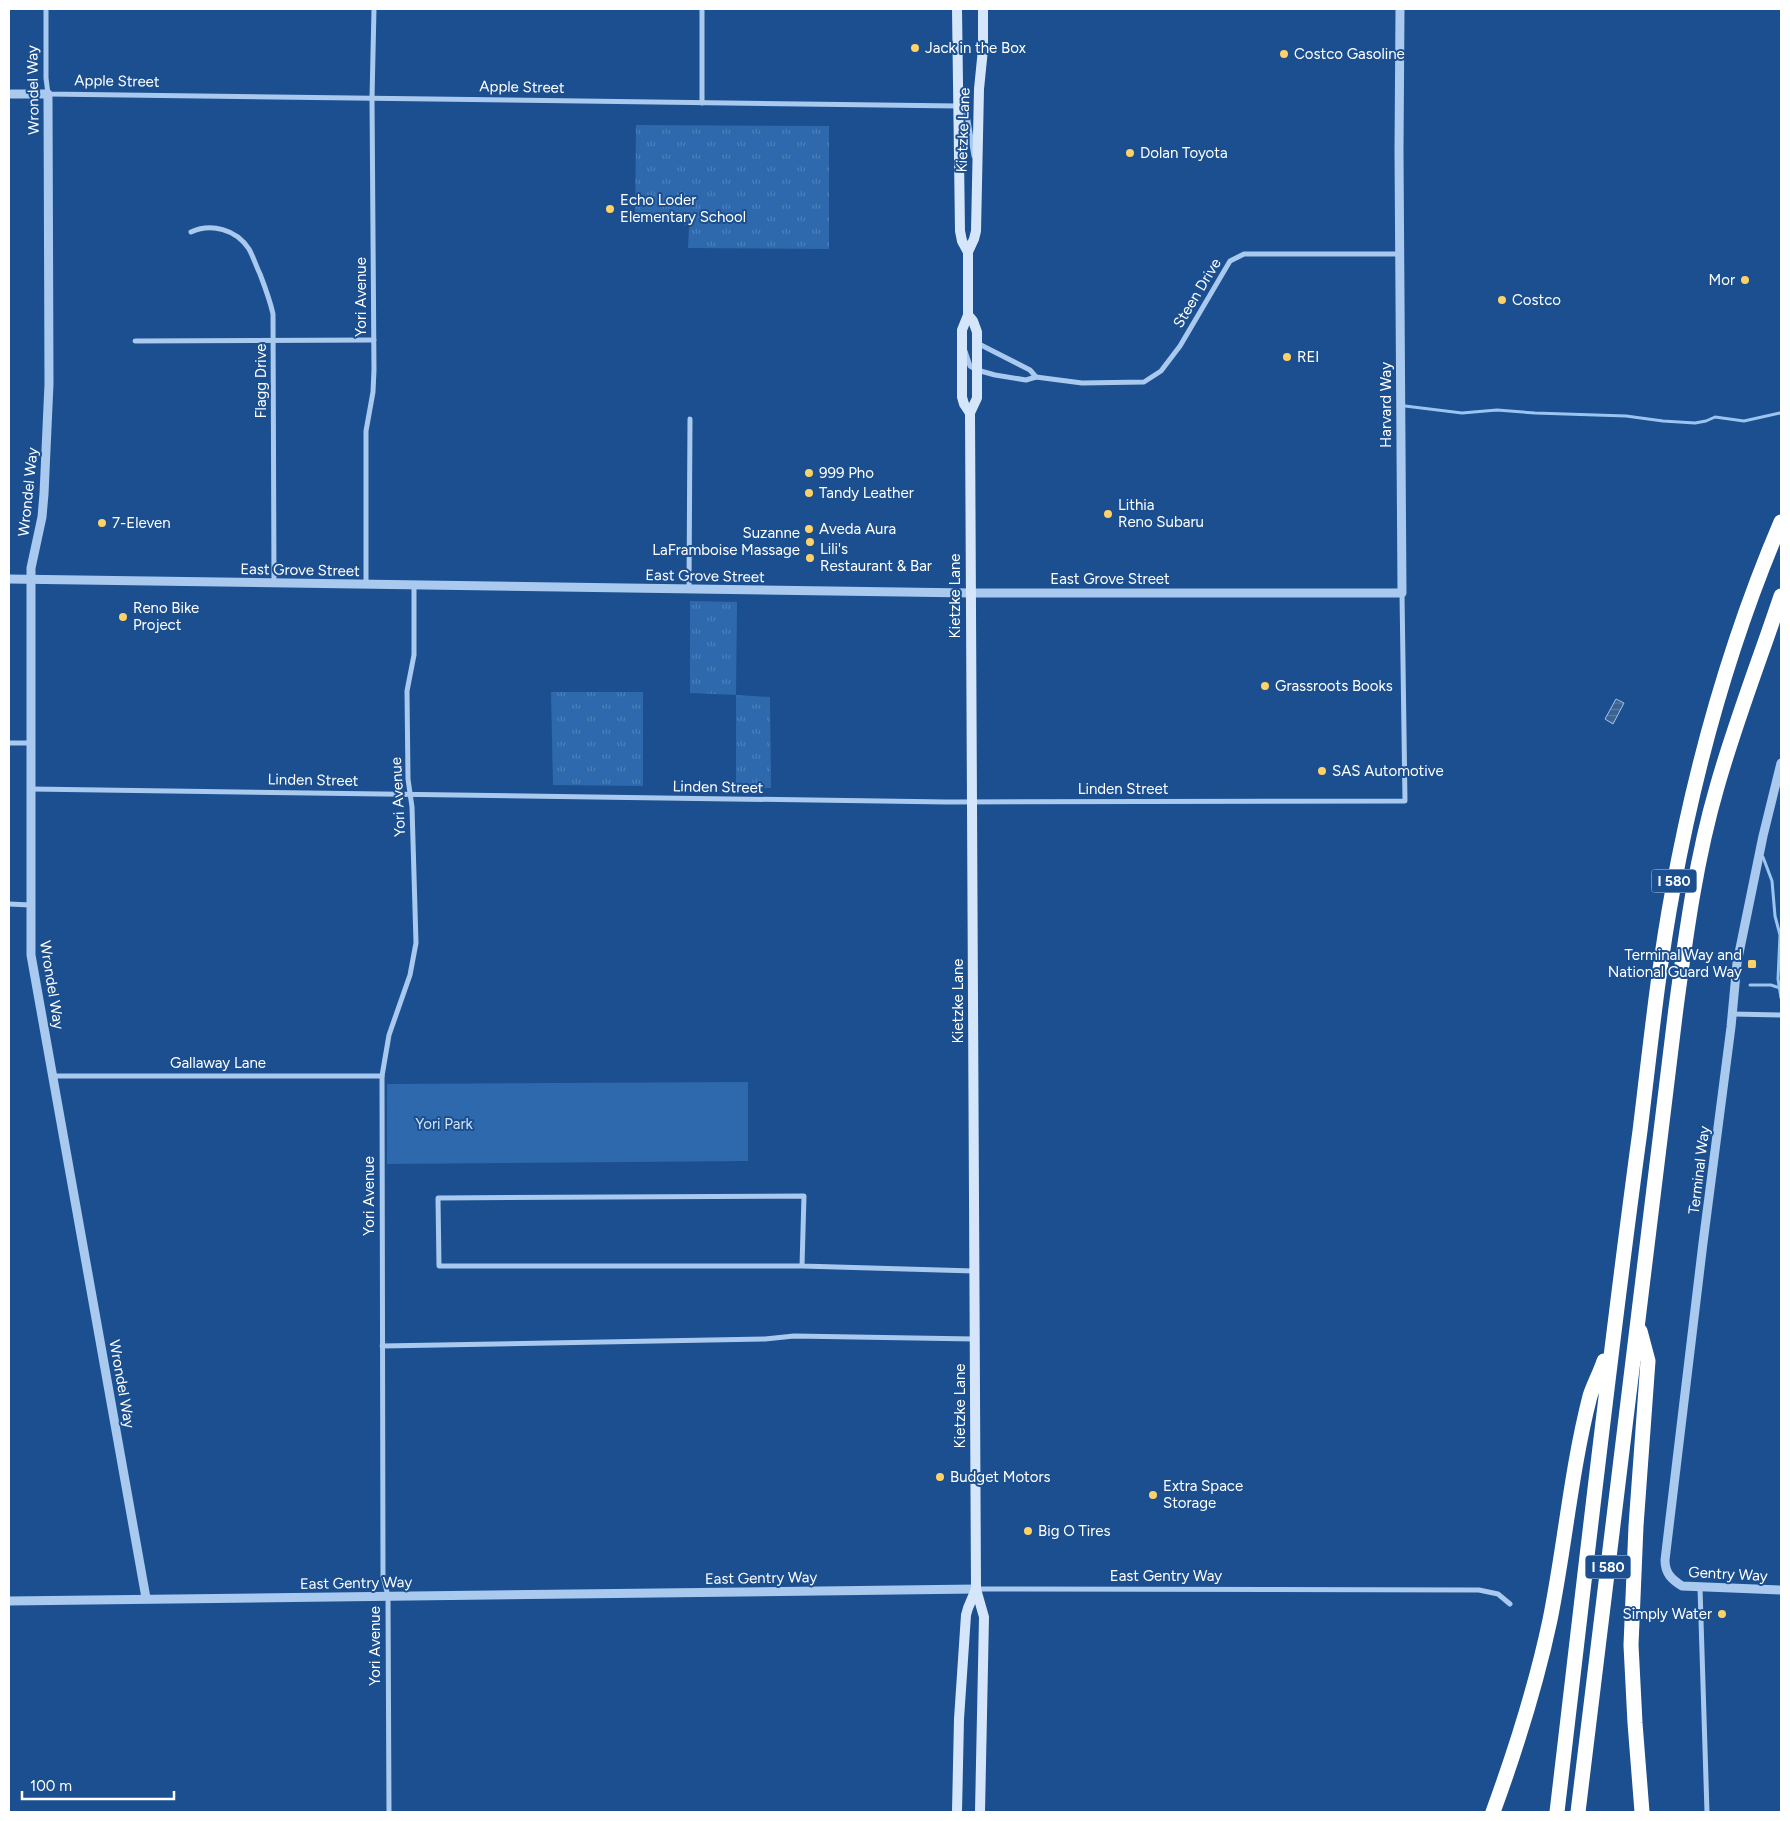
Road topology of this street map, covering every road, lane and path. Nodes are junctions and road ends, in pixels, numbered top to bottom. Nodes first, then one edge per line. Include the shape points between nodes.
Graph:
1 (46, 9) edge
2 (374, 9) edge
3 (702, 9) edge
4 (957, 9) edge
5 (983, 9) edge
6 (1400, 9) edge
7 (9, 94) edge
8 (48, 94) junction
9 (372, 98) junction
10 (702, 103) junction
11 (958, 106) junction
12 (977, 176) junction
13 (191, 232) dead end
14 (968, 252) junction
15 (1400, 254) junction
16 (968, 315) junction
17 (135, 340) dead end
18 (273, 340) junction
19 (374, 340) junction
20 (962, 341) junction
21 (977, 343) junction
22 (977, 370) junction
23 (1036, 377) junction
24 (970, 413) junction
25 (690, 419) dead end
26 (1781, 510) edge
27 (1781, 522) edge
28 (1774, 538) junction
29 (9, 579) edge
30 (31, 580) junction
31 (274, 584) junction
32 (366, 585) junction
33 (414, 585) junction
34 (689, 590) junction
35 (970, 593) junction
36 (1402, 593) junction
37 (1781, 596) edge
38 (9, 743) edge
39 (31, 743) junction
40 (1781, 763) edge
41 (31, 789) junction
42 (410, 794) junction
43 (1404, 801) joint
44 (972, 802) junction
45 (9, 904) edge
46 (30, 905) junction
47 (1732, 1014) junction
48 (1781, 1015) edge
49 (53, 1076) junction
50 (382, 1076) junction
51 (802, 1266) junction
52 (974, 1271) junction
53 (1638, 1322) junction
54 (974, 1339) junction
55 (1612, 1344) junction
56 (382, 1346) junction
57 (1675, 1582) joint
58 (1700, 1588) junction
59 (976, 1589) junction
60 (1781, 1590) edge
61 (388, 1596) junction
62 (146, 1598) junction
63 (9, 1601) edge
64 (1510, 1604) dead end
65 (1495, 1809) edge
66 (389, 1812) edge
67 (957, 1812) edge
68 (980, 1812) edge
69 (1557, 1812) edge
70 (1578, 1812) edge
71 (1642, 1812) edge
72 (1707, 1812) edge

1 - 8 street, Wrondel Way
2 - 9 street, Yori Avenue
3 - 10 street
4 - 11 main road, Kietzke Lane
5 - 12 main road, Kietzke Lane
6 - 15 street, Harvard Way
7 - 8 street, Apple Street
8 - 9 street, Apple Street
8 - 30 street, Wrondel Way via 49,384 44,494
9 - 10 street, Apple Street
9 - 19 street, Yori Avenue
10 - 11 street, Apple Street
11 - 12 street via 966,109
11 - 14 main road, Kietzke Lane via 960,231
12 - 14 main road, Kietzke Lane via 976,232
13 - 18 street, Flagg Drive via 210,227 222,229 242,240 249,249 270,299
14 - 16 main road, Kietzke Lane
15 - 23 street, Steen Drive via 1242,255 1230,261 1161,372 1144,382 1082,383
15 - 36 street, Harvard Way
16 - 20 main road, Kietzke Lane
16 - 21 main road, Kietzke Lane via 977,332
17 - 18 street
18 - 19 street
18 - 31 street, Flagg Drive
19 - 32 street, Yori Avenue via 373,392 366,431
20 - 22 street via 970,366
20 - 24 main road, Kietzke Lane via 962,397
21 - 22 main road, Kietzke Lane
21 - 23 street, Steen Drive via 1030,370
22 - 23 street, Steen Drive via 1026,380
22 - 24 main road, Kietzke Lane via 977,398
24 - 35 main road, Kietzke Lane
25 - 34 street
26 - 28 highway
27 - 28 highway, I 580
28 - 55 highway, I 580 via 1745,616 1715,713 1673,887 1654,1008
29 - 30 street, East Grove Street
30 - 31 street, East Grove Street
30 - 39 street, Wrondel Way
31 - 32 street, East Grove Street
32 - 33 street, East Grove Street
33 - 34 street, East Grove Street
33 - 42 street, Yori Avenue via 414,655 408,691
34 - 35 street, East Grove Street
35 - 36 street, East Grove Street
35 - 44 main road, Kietzke Lane
36 - 43 street, Harvard Way
37 - 53 highway, I 580 via 1717,787 1700,861 1679,989
38 - 39 street
39 - 41 street, Wrondel Way
40 - 47 street, Terminal Way via 1737,963
41 - 42 street, Linden Street
41 - 46 street, Wrondel Way
42 - 44 street, Linden Street
42 - 50 street, Yori Avenue via 416,943 410,975 389,1035
43 - 44 street, Linden Street
44 - 52 main road, Kietzke Lane
45 - 46 street
46 - 49 street, Wrondel Way via 32,955
47 - 48 street
47 - 57 street, Terminal Way via 1665,1560 1665,1570
49 - 50 street, Gallaway Lane
49 - 62 street, Wrondel Way
50 - 56 street, Yori Avenue
51 - 51 street via 439,1266 438,1198 804,1196
51 - 52 street
52 - 54 main road, Kietzke Lane
53 - 70 highway, I 580
53 - 71 highway via 1648,1361 1632,1610 1632,1682
54 - 56 street via 794,1336 745,1340
54 - 59 main road, Kietzke Lane
55 - 65 highway via 1591,1395 1550,1620 1516,1751
55 - 69 highway, I 580
56 - 61 street, Yori Avenue via 383,1576
57 - 58 street, Gentry Way
58 - 60 street, Gentry Way
58 - 72 street
59 - 61 street, East Gentry Way
59 - 64 street, East Gentry Way via 1479,1590 1498,1594
59 - 67 main road, Kietzke Lane via 966,1615
59 - 68 main road, Kietzke Lane via 984,1617
61 - 62 street, East Gentry Way
61 - 66 street, Yori Avenue
62 - 63 street, East Gentry Way

